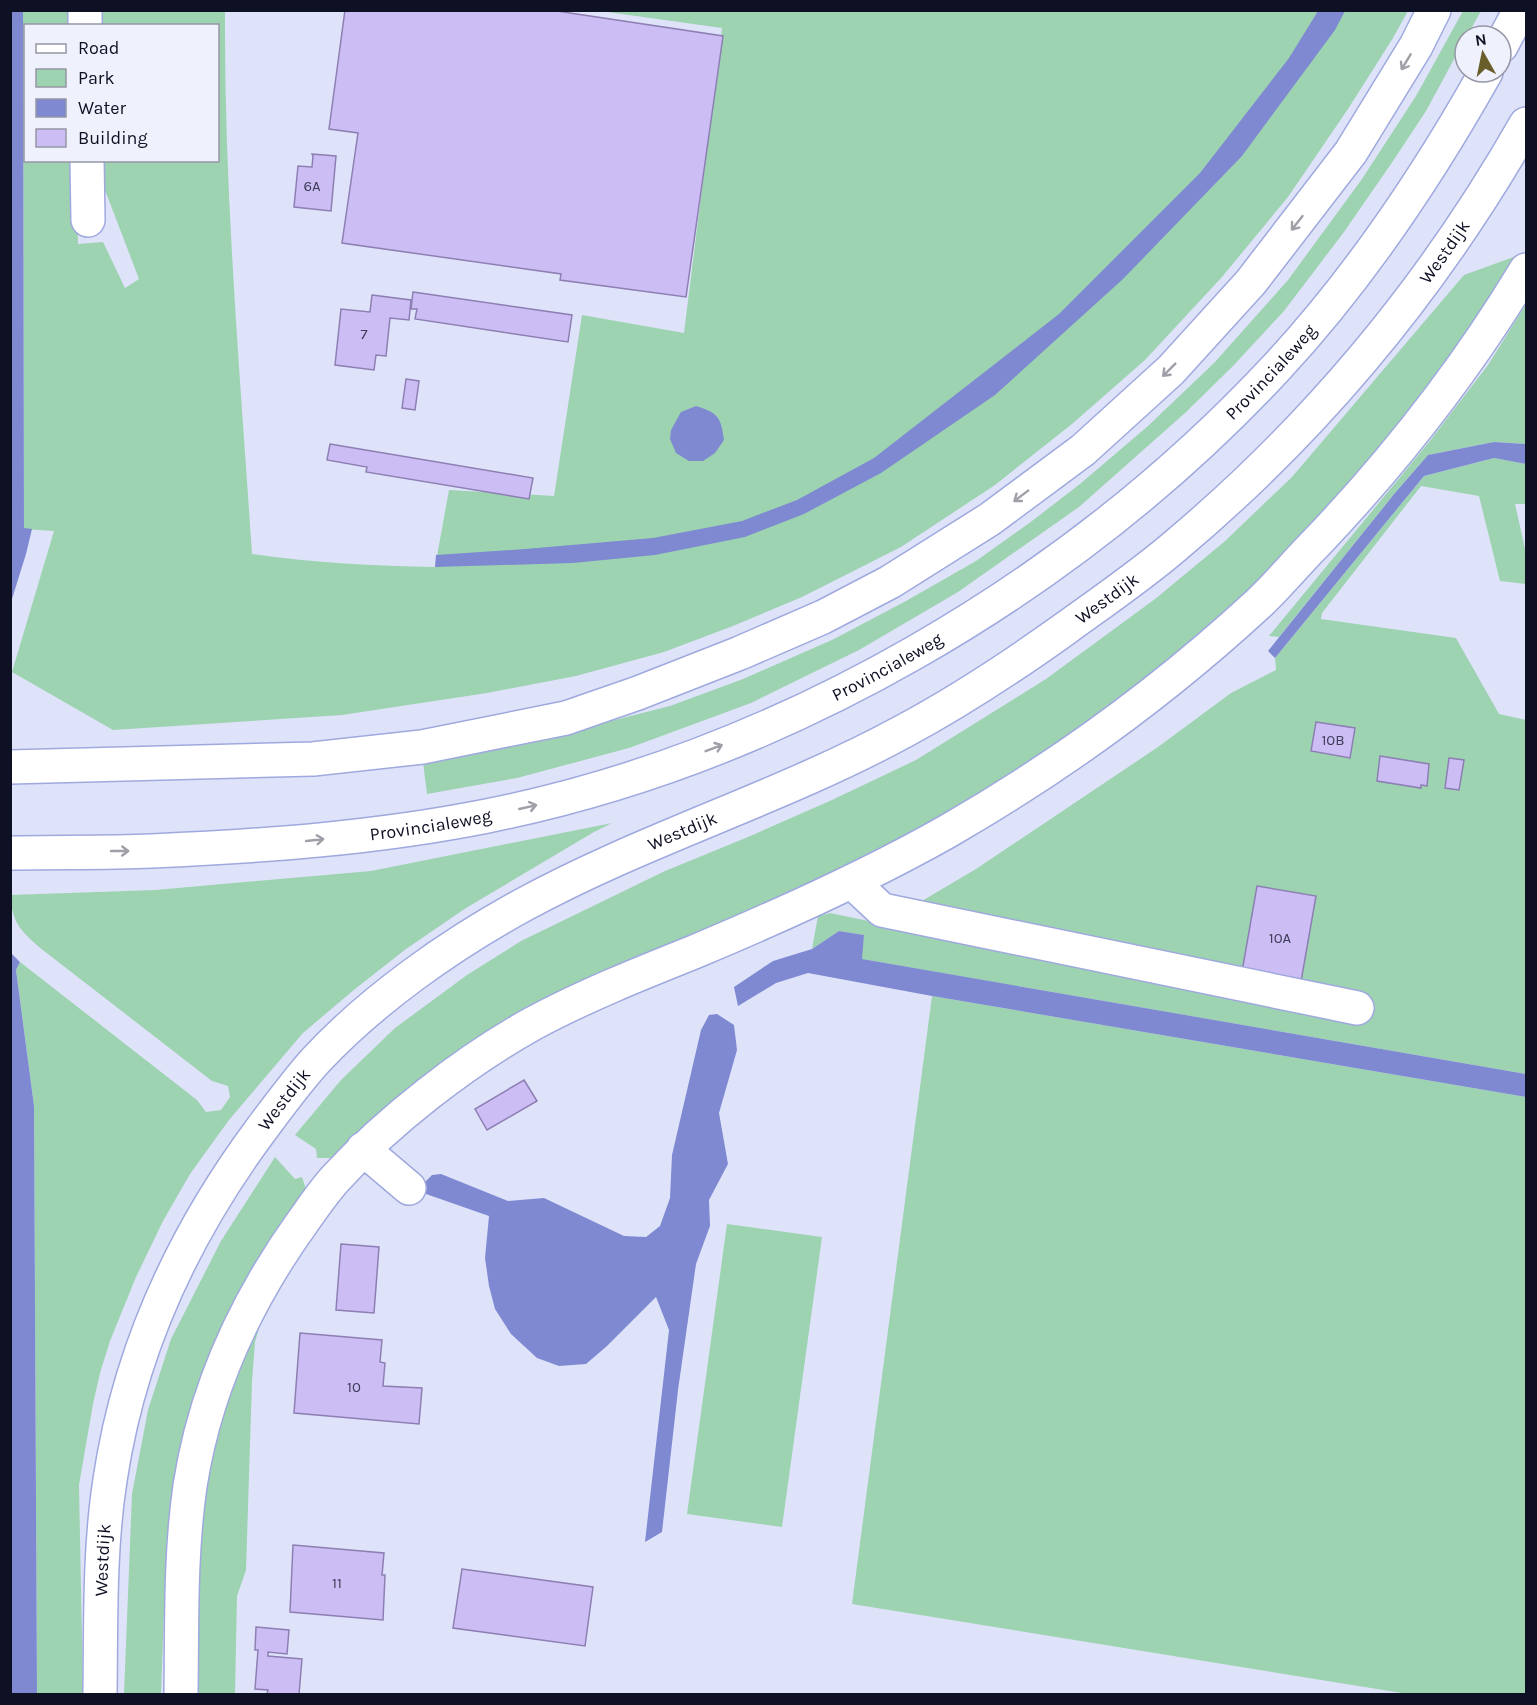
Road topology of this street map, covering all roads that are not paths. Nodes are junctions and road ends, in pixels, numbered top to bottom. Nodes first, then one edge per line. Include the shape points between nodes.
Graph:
1 (1434, 10) edge
2 (1520, 10) edge
3 (1513, 24) edge
4 (1479, 84) edge
5 (1527, 124) edge
6 (87, 162) edge
7 (88, 220) dead end
8 (1527, 270) edge
9 (10, 767) edge
10 (10, 852) edge
11 (852, 882) junction
12 (1357, 1008) dead end
13 (363, 1149) junction
14 (409, 1188) dead end
15 (100, 1695) edge
16 (181, 1695) edge

1 -> 9 main road via 1351,152 1251,282 1171,370 1083,450 990,519 890,582 740,653 566,718 422,747 313,759
2 - 3 main road
10 -> 4 main road, Provincialeweg via 150,851 291,843 488,816 560,799 685,759 786,719 875,675 1038,574 1202,443 1277,367 1367,259 1419,184
5 - 15 main road, Westdijk via 1461,230 1364,359 1310,419 1163,556 1026,656 901,733 521,906 412,975 318,1059 221,1186 176,1267 144,1344 121,1425 104,1521
6 - 7 main road
8 - 11 main road via 1467,362 1384,467 1262,600 1125,714 1047,770 946,832
11 - 12 main road via 882,910
11 - 13 main road via 534,1023 450,1078
13 - 14 main road
13 - 16 main road via 332,1183 282,1251 226,1357 209,1402 187,1516

